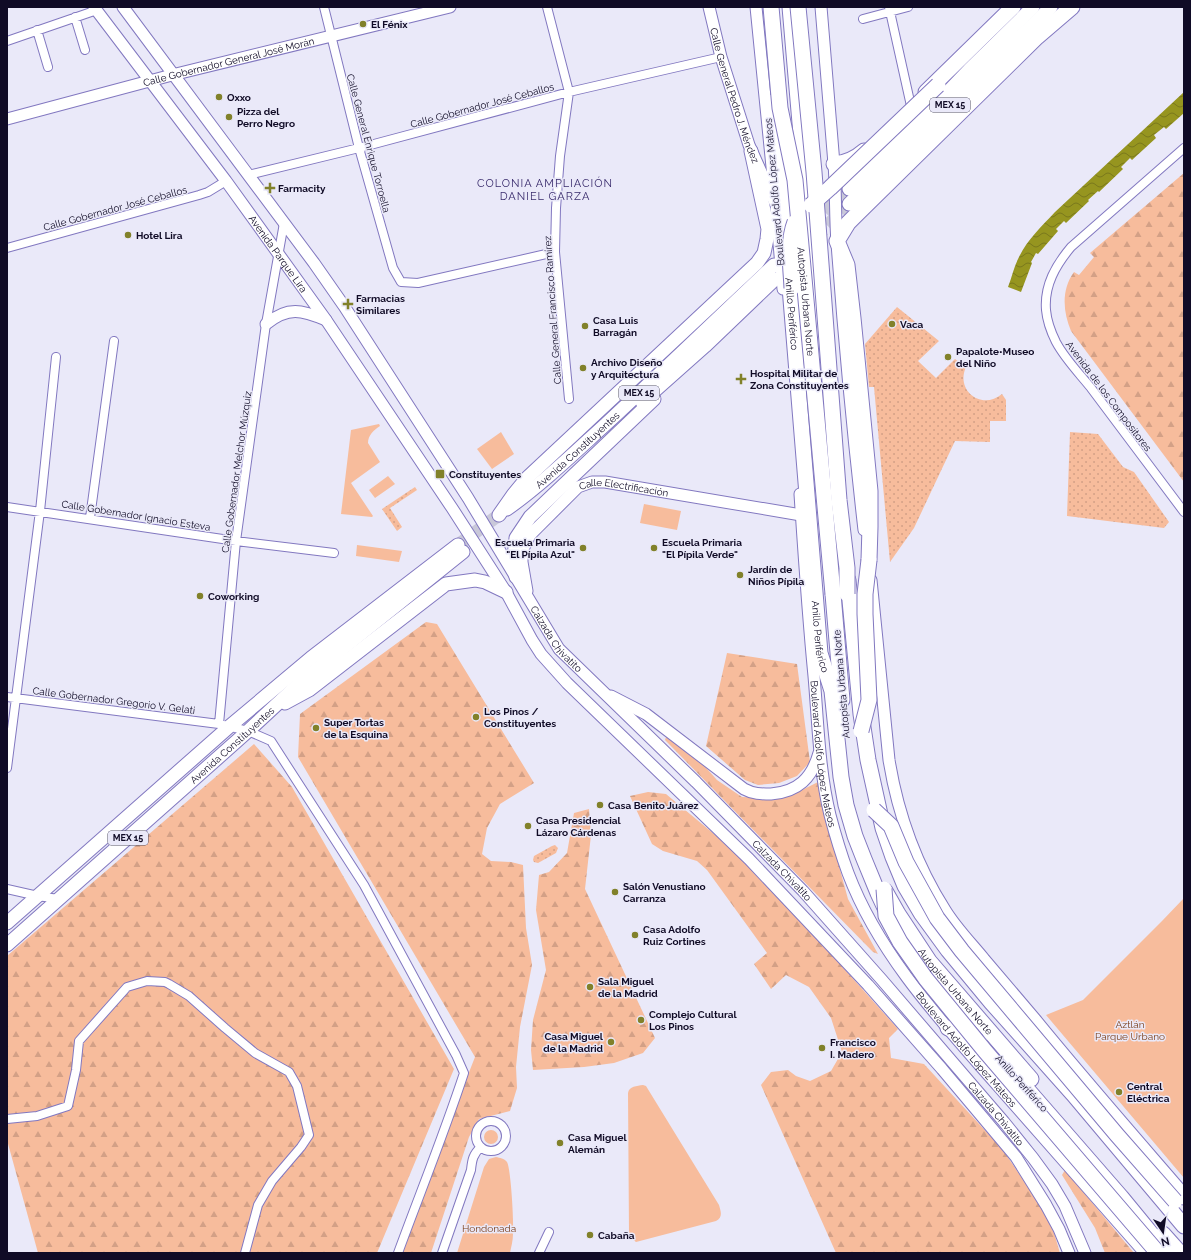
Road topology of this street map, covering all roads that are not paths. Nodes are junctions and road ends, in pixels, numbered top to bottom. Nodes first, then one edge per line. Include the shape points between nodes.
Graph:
1 (123, 7) edge
2 (324, 7) edge
3 (450, 7) edge
4 (546, 7) edge
5 (709, 7) edge
6 (756, 7) edge
7 (766, 7) edge
8 (771, 7) edge
9 (790, 7) edge
10 (798, 7) edge
11 (821, 7) edge
12 (908, 7) edge
13 (1012, 7) edge
14 (1020, 7) edge
15 (1033, 7) edge
16 (1051, 7) edge
17 (1072, 7) edge
18 (95, 9) edge
19 (889, 9) edge
20 (75, 17) junction
21 (863, 19) dead end
22 (37, 30) junction
23 (331, 36) junction
24 (7, 41) edge
25 (85, 50) dead end
26 (721, 57) junction
27 (48, 67) dead end
28 (172, 75) junction
29 (149, 81) junction
30 (569, 92) junction
31 (912, 106) junction
32 (7, 119) edge
33 (358, 148) junction
34 (1184, 148) edge
35 (751, 151) junction
36 (834, 164) junction
37 (248, 175) junction
38 (226, 181) junction
39 (849, 189) tunnel mouth
40 (775, 203) junction
41 (849, 204) tunnel mouth
42 (284, 223) junction
43 (837, 241) junction
44 (7, 248) edge
45 (278, 252) junction
46 (555, 252) junction
47 (774, 265) dead end
48 (775, 279) dead end
49 (326, 320) junction
50 (266, 324) junction
51 (114, 341) dead end
52 (705, 346) junction
53 (56, 357) dead end
54 (569, 399) dead end
55 (806, 474) junction
56 (7, 506) edge
57 (452, 508) joint
58 (40, 511) junction
59 (1184, 512) edge
60 (801, 515) junction
61 (90, 518) junction
62 (501, 519) junction
63 (236, 541) junction
64 (334, 553) dead end
65 (806, 575) junction
66 (516, 577) junction
67 (506, 592) junction
68 (528, 598) junction
69 (840, 688) junction
70 (604, 693) junction
71 (7, 697) edge
72 (16, 698) junction
73 (269, 712) junction
74 (225, 725) junction
75 (248, 731) junction
76 (860, 732) junction
77 (820, 746) junction
78 (7, 768) edge
79 (874, 810) junction
80 (7, 889) edge
81 (884, 889) junction
82 (38, 896) junction
83 (58, 899) junction
84 (7, 923) edge
85 (7, 945) edge
86 (948, 1028) junction
87 (989, 1047) junction
88 (7, 1119) edge
89 (481, 1147) dead end
90 (1182, 1199) edge
91 (1184, 1226) edge
92 (549, 1232) dead end
93 (1184, 1234) edge
94 (1085, 1251) edge
95 (245, 1253) edge
96 (398, 1253) edge
97 (442, 1253) edge
98 (539, 1253) edge
99 (1069, 1253) edge
100 (1145, 1253) edge
101 (1158, 1253) edge
102 (1167, 1253) edge
103 (1180, 1253) edge

1 - 28 main road
2 - 23 street, Calle General Enrique Torroella
3 - 23 main road, Calle Gobernador General José Morán
4 - 30 street, Calle General Francisco Ramírez
5 - 26 main road, Calle General Pedro J. Méndez
6 - 40 main road, Boulevard Adolfo López Mateos
7 - 55 highway, Anillo Periférico
8 - 69 highway, Autopista Urbana Norte, bridge via 780,108 795,180
9 - 91 highway via 827,432 850,594 861,714 883,828 905,886 948,950
10 - 76 highway, Autopista Urbana Norte, bridge via 815,179
11 - 36 main road
12 - 19 street
13 - 31 highway
14 - 69 highway, bridge via 804,210 792,230 792,288 823,647
15 - 39 main road, MEX 15
16 - 41 main road, MEX 15
17 - 43 highway via 1037,37 852,219
18 - 20 street
18 - 29 main road, Avenida Parque Lira
19 - 21 street
19 - 31 street
20 - 22 street
20 - 25 street
22 - 24 street
22 - 27 street
23 - 28 main road, Calle Gobernador General José Morán
23 - 33 street, Calle General Enrique Torroella
26 - 30 street, Calle Gobernador José Ceballos
26 - 35 main road, Calle General Pedro J. Méndez
28 - 29 main road, Calle Gobernador General José Morán
28 - 37 main road
29 - 32 main road, Calle Gobernador General José Morán
29 - 38 main road, Avenida Parque Lira
30 - 33 street, Calle Gobernador José Ceballos
30 - 46 street, Calle General Francisco Ramírez via 560,156
31 - 36 highway via 858,156 847,162
33 - 37 street, Calle Gobernador José Ceballos
33 - 46 street, Calle General Enrique Torroella via 393,268 401,282 418,283
34 - 59 street, Avenida de los Compositores via 1062,258 1048,286 1046,310 1052,334 1061,350
35 - 40 main road, Calle General Pedro J. Méndez
35 - 62 main road via 768,230 766,246 760,259 527,478 513,495
36 - 43 main road
37 - 42 main road
38 - 44 street, Calle Gobernador José Ceballos via 199,195
38 - 45 main road, Avenida Parque Lira
40 - 60 main road, Boulevard Adolfo López Mateos
42 - 45 street, Calle Gobernador Melchor Múzquiz
42 - 66 main road, Calzada Chivatito via 344,306
43 - 76 highway, bridge via 847,265 870,507 869,560 865,594 869,700
43 - 90 main road via 854,449 874,607 889,760 898,803 911,843 936,895 956,926
45 - 49 main road, Avenida Parque Lira
45 - 50 street, Calle Gobernador Melchor Múzquiz
46 - 54 street, Calle General Francisco Ramírez
47 - 62 main road, Avenida Constituyentes / MEX 15
48 - 52 main road, Avenida Constituyentes / MEX 15
49 - 50 main road via 306,312 295,311 273,318
49 - 57 main road, Avenida Parque Lira
50 - 63 street, Calle Gobernador Melchor Múzquiz
51 - 61 street
52 - 62 main road, Avenida Constituyentes / MEX 15 via 533,500
52 - 66 main road via 686,369 530,517 516,538
53 - 58 street
55 - 65 highway
55 - 87 highway, Anillo Periférico via 820,653 832,691 841,777 855,836 897,930 942,992
56 - 58 street, Calle Gobernador Ignacio Esteva
57 - 67 main road, Calzada Chivatito
58 - 61 street, Calle Gobernador Ignacio Esteva
58 - 72 street
60 - 65 main road, Boulevard Adolfo López Mateos
60 - 68 main road, Calle Electrificación via 605,482 592,482 578,487 530,535 522,551
61 - 63 street, Calle Gobernador Ignacio Esteva
63 - 64 street, Calle Gobernador Ignacio Esteva
63 - 74 street, Calle Gobernador Melchor Múzquiz
65 - 77 main road, Boulevard Adolfo López Mateos
66 - 68 main road, Calzada Chivatito
67 - 73 main road via 475,580 446,584 309,690
67 - 99 main road, Calzada Chivatito via 541,654 562,677 754,865 868,985 942,1069 1016,1157 1046,1205
68 - 70 main road, Calzada Chivatito via 559,649
69 - 81 highway, Autopista Urbana Norte via 854,800 872,861
70 - 77 main road via 646,714 744,789 754,793 784,792 800,784 815,765
70 - 94 main road, Calzada Chivatito via 803,891 1004,1122 1052,1184
71 - 72 street, Calle Gobernador Gregorio V. Gelati
72 - 74 street, Calle Gobernador Gregorio V. Gelati
72 - 78 street
73 - 74 main road, Avenida Constituyentes / MEX 15 via 302,681 461,549 311,658
73 - 75 main road, Avenida Constituyentes / MEX 15
74 - 75 street, Calle Gobernador Gregorio V. Gelati
74 - 82 main road, Avenida Constituyentes / MEX 15
75 - 83 main road, Avenida Constituyentes / MEX 15
75 - 96 street, Calle Gobernador Gregorio V. Gelati via 271,741 364,885 464,1073
76 - 79 highway, Autopista Urbana Norte
77 - 86 main road, Boulevard Adolfo López Mateos via 830,814 862,906 881,940 910,982
79 - 90 highway, bridge via 892,826 906,862 937,918 962,951 1117,1135
79 - 93 highway, Autopista Urbana Norte via 900,882 945,953
80 - 82 street
81 - 101 highway, bridge via 886,916 900,942 926,979
81 - 103 highway, Autopista Urbana Norte via 929,961
82 - 83 street
82 - 84 main road, Avenida Constituyentes / MEX 15
83 - 85 main road, Avenida Constituyentes / MEX 15
86 - 87 highway
86 - 100 main road, Boulevard Adolfo López Mateos
87 - 102 highway, Anillo Periférico via 1079,1147
88 - 95 street via 37,1116 68,1106 79,1041 91,1026 127,987 147,981 170,984 189,996 255,1053 289,1072 296,1086 309,1135 272,1181 258,1205
89 - 97 street via 472,1159 471,1170
92 - 98 street

